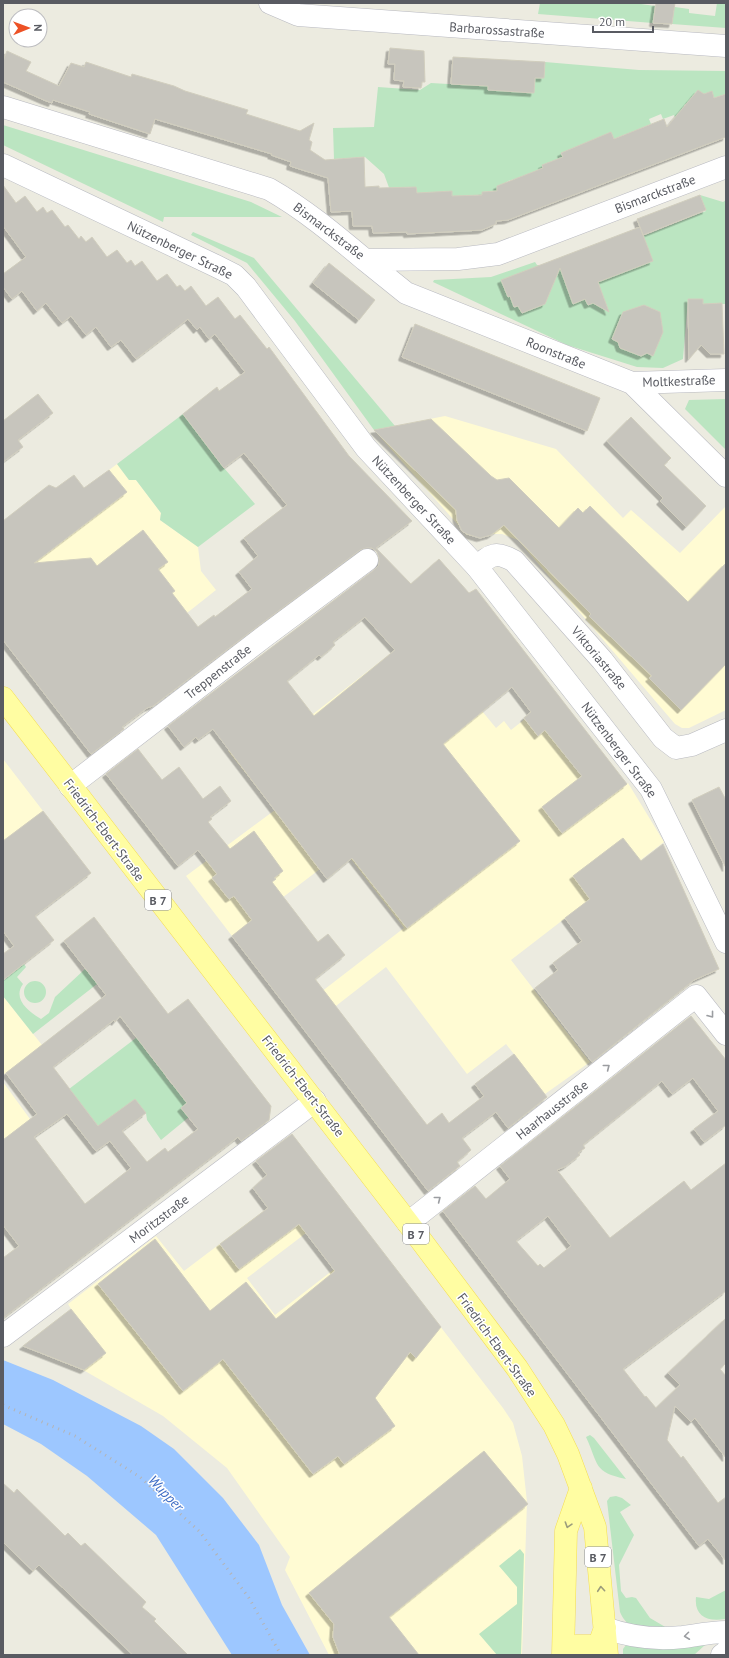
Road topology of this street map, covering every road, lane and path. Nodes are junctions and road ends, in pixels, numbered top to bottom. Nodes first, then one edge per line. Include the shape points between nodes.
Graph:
1 (270, 3) edge
2 (726, 46) edge
3 (3, 107) edge
4 (3, 164) edge
5 (726, 167) edge
6 (365, 260) junction
7 (726, 380) edge
8 (632, 383) junction
9 (726, 476) edge
10 (367, 560) dead end
11 (477, 567) junction
12 (3, 698) edge
13 (726, 730) edge
14 (70, 786) junction
15 (726, 942) edge
16 (726, 1034) edge
17 (315, 1101) junction
18 (408, 1223) junction
19 (3, 1336) edge
20 (581, 1488) junction
21 (605, 1628) junction
22 (726, 1632) edge
23 (572, 1652) edge
24 (726, 1652) edge
25 (607, 1655) edge
26 (722, 1655) edge

1 - 2 street, Barbarossastraße via 298,14
3 - 6 street, Bismarckstraße via 269,189 318,221
4 - 11 street, Nützenberger Straße via 234,275 246,287 366,448
5 - 6 street, Bismarckstraße via 498,254 458,260
6 - 8 street, Roonstraße via 406,293
7 - 8 street, Moltkestraße
8 - 9 street, Roonstraße
10 - 14 street, Treppenstraße
11 - 13 street, Viktoriastraße via 492,555 502,554 514,561 602,660 663,738 676,748 692,746
11 - 15 street, Nützenberger Straße via 651,788
12 - 14 main road, Friedrich-Ebert-Straße / B 7
14 - 17 main road, Friedrich-Ebert-Straße / B 7
18 -> 16 street, Haarhausstraße via 696,996
17 - 18 main road, Friedrich-Ebert-Straße / B 7
17 - 19 street, Moritzstraße
18 - 20 main road, Friedrich-Ebert-Straße / B 7 via 517,1368 554,1425
21 -> 20 main road, Friedrich-Ebert-Straße / B 7 via 595,1527
20 -> 23 main road via 566,1531 564,1607 577,1625
22 -> 21 street via 652,1638 622,1634
21 - 23 main road via 600,1642 595,1646
21 - 25 main road, B 7
24 - 26 street

